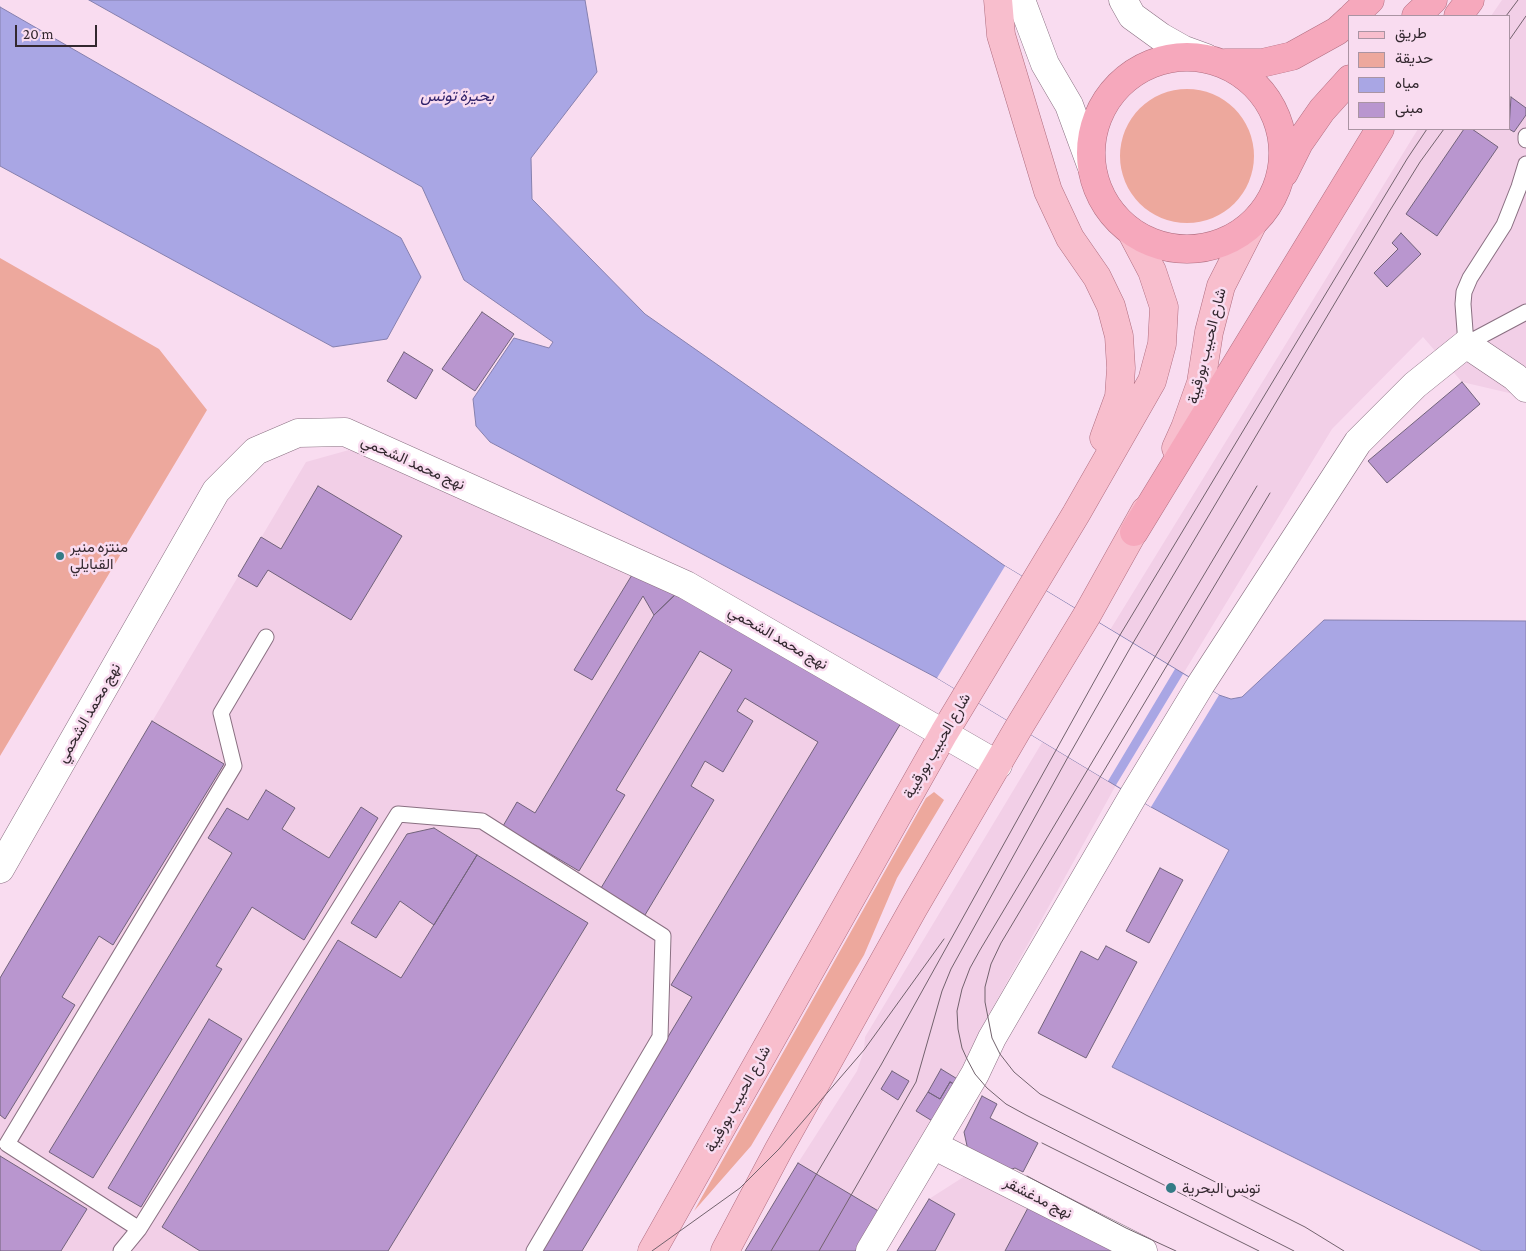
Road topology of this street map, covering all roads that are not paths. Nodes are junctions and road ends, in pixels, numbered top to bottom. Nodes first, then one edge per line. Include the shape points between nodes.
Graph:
1 (998, 0) edge
2 (1021, 0) edge
3 (1123, 0) edge
4 (1370, 0) edge
5 (1433, 0) edge
6 (1470, 0) edge
7 (1354, 15) edge
8 (1417, 15) edge
9 (1459, 15) edge
10 (1348, 21) edge
11 (1215, 61) junction
12 (1348, 81) edge
13 (1379, 130) edge
14 (1526, 164) edge
15 (1091, 166) junction
16 (1280, 181) junction
17 (1252, 225) junction
18 (1132, 233) junction
19 (1526, 312) edge
20 (1466, 344) junction
21 (1526, 388) edge
22 (1076, 514) junction
23 (1134, 532) junction
24 (266, 637) dead end
25 (944, 733) junction
26 (998, 765) junction
27 (0, 868) edge
28 (933, 1145) junction
29 (139, 1229) junction
30 (121, 1251) edge
31 (534, 1251) edge
32 (652, 1251) edge
33 (725, 1251) edge
34 (870, 1251) edge
35 (1144, 1251) edge

1 - 22 main road via 1001,35 1048,192 1070,238 1098,277 1111,306 1119,336 1119,397
2 - 15 street via 1045,64 1069,105
3 - 11 street via 1132,16 1162,38
4 - 7 highway
5 - 8 highway
6 - 9 highway
10 - 11 highway via 1337,31 1292,56 1262,63
11 - 15 highway via 1183,56 1160,60 1121,82 1106,100 1096,121 1091,143
11 - 16 highway via 1249,78 1268,99 1280,125 1284,153
12 - 16 highway via 1316,118
13 - 23 highway
14 - 20 lane via 1504,225 1464,292
15 - 18 highway via 1104,204
16 - 17 highway via 1273,198
17 - 18 highway via 1224,243 1192,250 1161,246
17 - 23 main road, شارع الحبيب بورقيبة via 1221,286 1208,332 1201,383 1185,428
18 - 22 main road, شارع الحبيب بورقيبة via 1152,271 1164,307 1162,344 1152,382
19 - 20 lane
20 - 21 street
20 - 28 street via 1415,386 1358,442 1201,684 1133,796
22 - 25 main road, شارع الحبيب بورقيبة
23 - 26 main road, شارع الحبيب بورقيبة
24 - 29 lane via 221,713 234,766 7,1144
25 - 26 street, نهج محمد الشحمي
25 - 27 street, نهج محمد الشحمي via 686,585 345,432 298,433 256,450 216,491
25 - 32 main road, شارع الحبيب بورقيبة
26 - 33 main road, شارع الحبيب بورقيبة via 913,909
28 - 34 street
28 - 35 street, نهج مدغشقر
29 - 30 lane
29 - 31 lane via 398,814 482,821 663,936 660,1037

